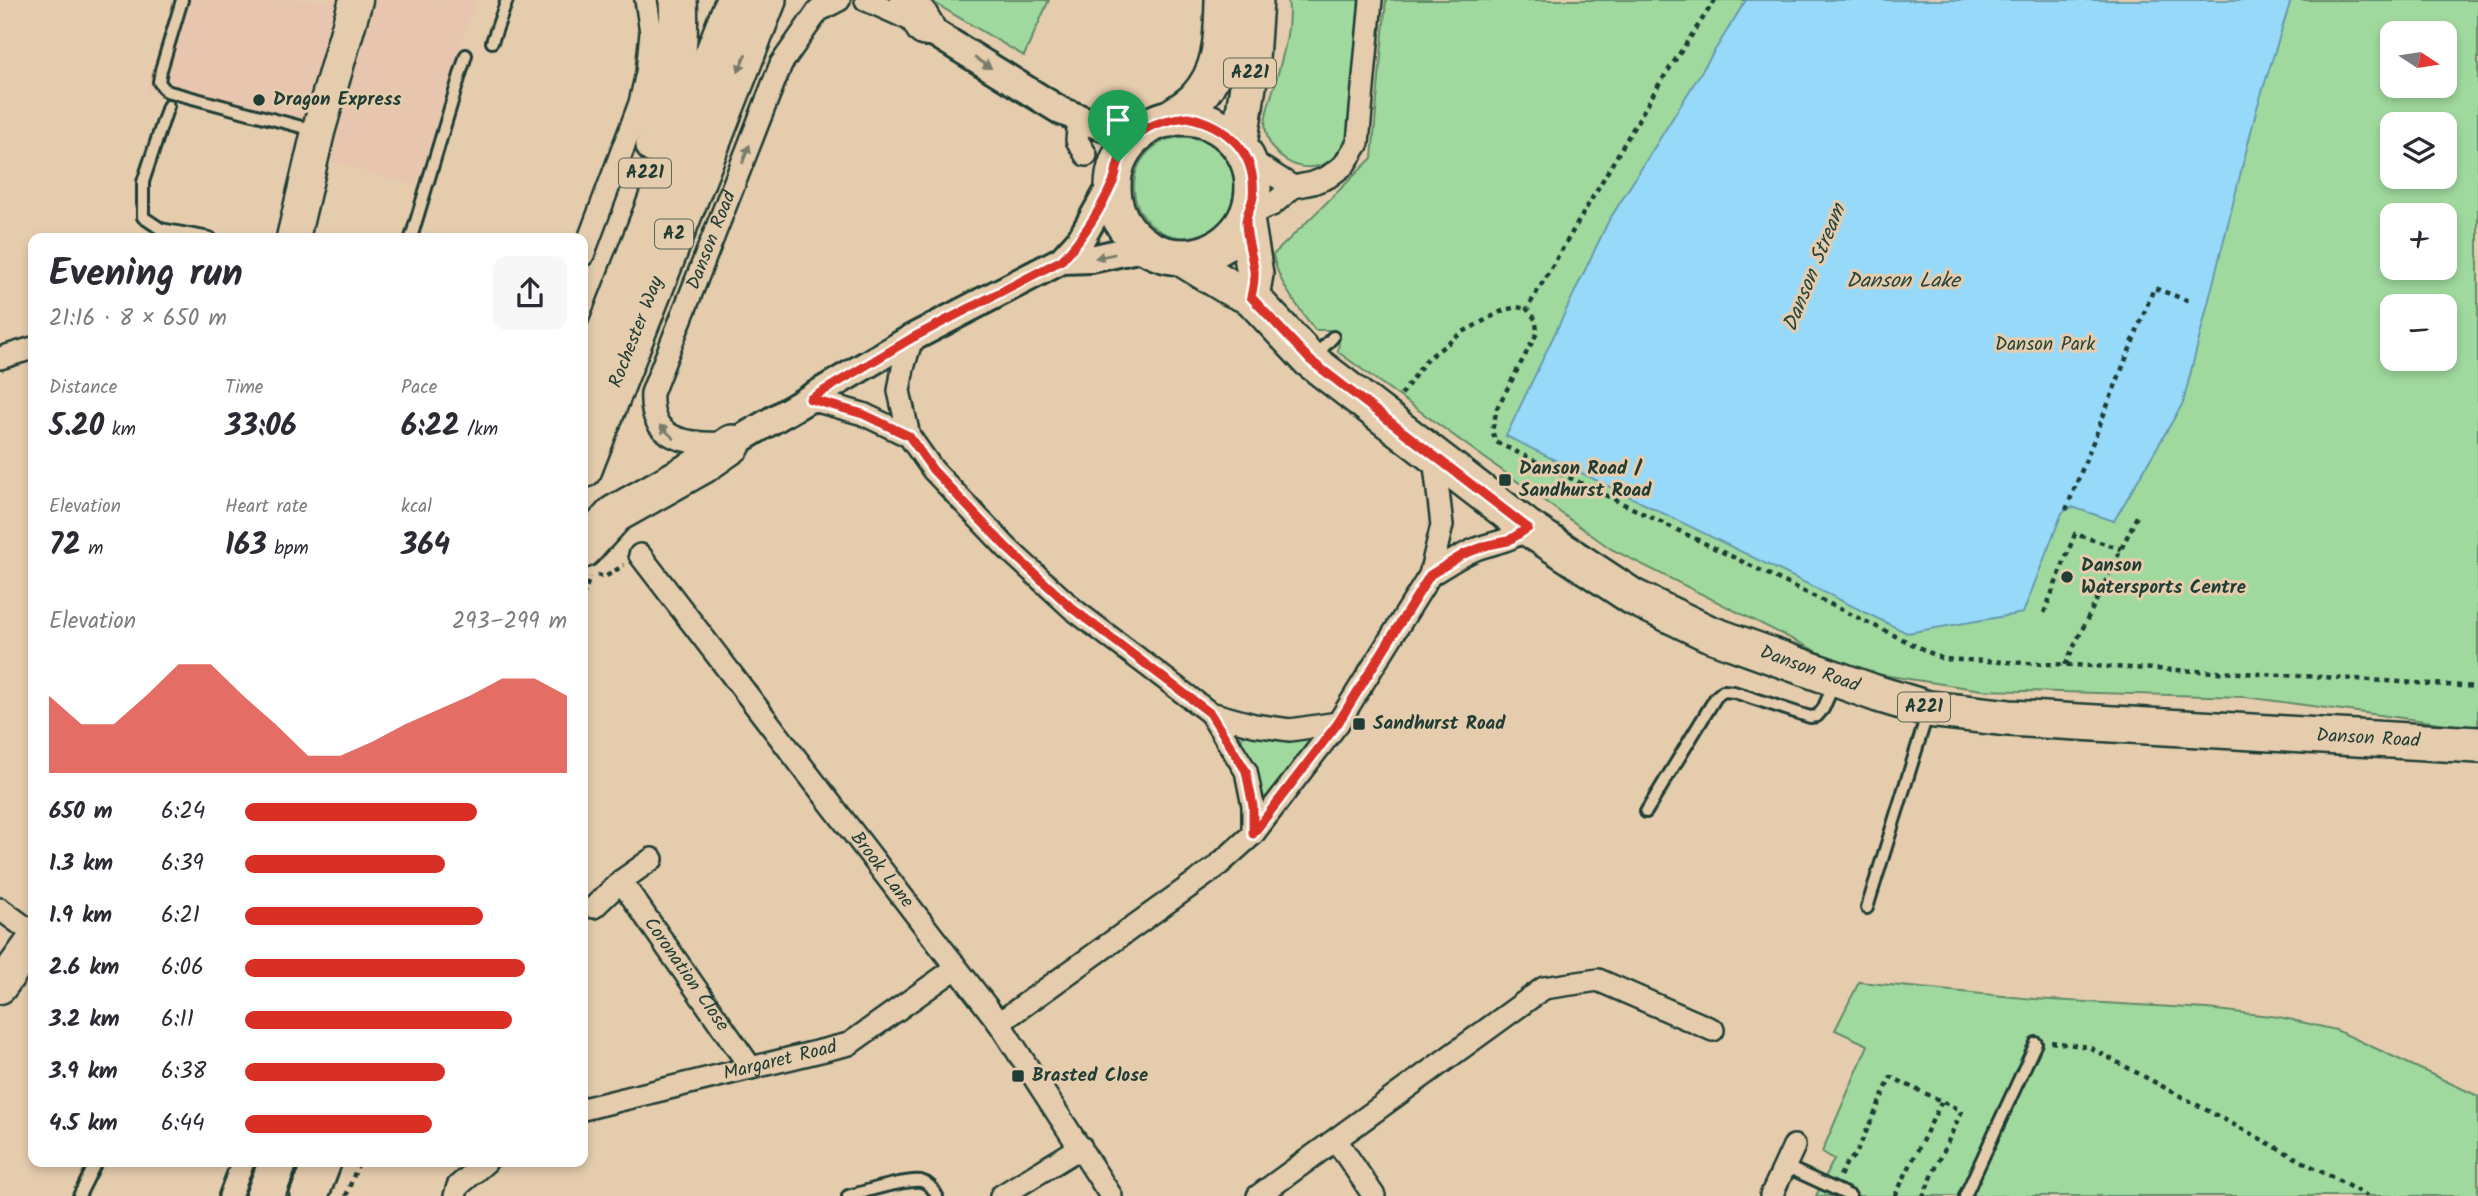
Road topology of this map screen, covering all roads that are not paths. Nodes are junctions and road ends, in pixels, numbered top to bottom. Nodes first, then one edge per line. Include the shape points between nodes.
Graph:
1 (181, 0) edge
2 (356, 0) edge
3 (507, 0) edge
4 (646, 0) edge
5 (678, 0) edge
6 (735, 0) edge
7 (767, 0) edge
8 (839, 0) edge
9 (866, 0) edge
10 (1223, 0) edge
11 (1255, 0) edge
12 (1371, 0) edge
13 (917, 13) edge
14 (492, 42) dead end
15 (466, 55) dead end
16 (168, 106) dead end
17 (1169, 119) junction
18 (1079, 120) junction
19 (318, 132) junction
20 (1138, 134) junction
21 (1243, 152) junction
22 (1086, 155) dead end
23 (1114, 181) junction
24 (1293, 187) junction
25 (1247, 217) junction
26 (183, 233) edge
27 (294, 233) edge
28 (413, 233) edge
29 (588, 242) edge
30 (1146, 247) junction
31 (1180, 257) junction
32 (1062, 260) junction
33 (1251, 297) junction
34 (588, 326) edge
35 (912, 338) junction
36 (28, 350) edge
37 (0, 358) edge
38 (588, 378) edge
39 (810, 399) junction
40 (909, 436) junction
41 (732, 444) junction
42 (588, 456) edge
43 (1434, 457) junction
44 (1528, 528) junction
45 (588, 543) edge
46 (640, 555) road end
47 (1430, 575) junction
48 (1836, 680) junction
49 (1928, 709) junction
50 (1210, 713) junction
51 (1338, 723) junction
52 (2478, 745) edge
53 (1646, 812) dead end
54 (1253, 834) junction
55 (652, 859) dead end
56 (621, 881) junction
57 (594, 907) dead end
58 (1867, 908) dead end
59 (0, 909) edge
60 (28, 929) edge
61 (28, 948) edge
62 (956, 968) junction
63 (0, 986) edge
64 (999, 1023) junction
65 (1713, 1030) dead end
66 (2036, 1043) road end
67 (751, 1068) junction
68 (588, 1108) edge
69 (1336, 1140) junction
70 (1794, 1146) dead end
71 (1081, 1147) junction
72 (1785, 1166) junction
73 (94, 1167) edge
74 (241, 1167) edge
75 (276, 1167) edge
76 (320, 1167) edge
77 (480, 1167) edge
78 (79, 1196) edge
79 (230, 1196) edge
80 (265, 1196) edge
81 (309, 1196) edge
82 (455, 1196) edge
83 (848, 1196) edge
84 (937, 1196) edge
85 (1001, 1196) edge
86 (1111, 1196) edge
87 (1258, 1196) edge
88 (1374, 1196) edge
89 (1771, 1196) edge
90 (1850, 1196) edge
91 (1965, 1196) edge

1 - 19 lane via 159,82 166,91
2 - 19 main road
3 - 14 lane
4 - 29 street via 651,32 640,103
5 - 34 highway, A221 via 676,58 668,102
6 - 38 highway, Rochester Way / A2
7 -> 42 highway, Rochester Way / A2
41 -> 8 street, Danson Road via 676,440 659,425 651,408 652,393 781,64 818,11
9 - 13 street
10 - 17 main road, A221 via 1222,48 1213,74 1195,99
11 - 21 main road, A221
12 - 24 street via 1358,143 1328,177
13 -> 18 street
15 - 28 lane
16 - 26 lane via 143,182 143,217 161,229
17 - 20 main road
17 - 21 main road via 1208,121 1226,131
18 - 20 street
18 - 22 street via 1077,140
19 - 27 main road
20 - 23 main road via 1126,146
21 - 24 street
21 - 25 main road via 1253,181
23 - 30 main road via 1119,215
23 - 32 street via 1081,239
24 - 25 street via 1272,205
25 - 31 main road via 1219,248
25 - 33 main road via 1255,274
30 - 31 main road
30 -> 32 street
31 - 33 main road, Danson Road / A221
32 - 35 street
33 - 43 main road, Danson Road / A221 via 1322,349
35 - 39 street
35 - 40 street via 899,391
36 - 37 street
39 - 40 street via 863,414
39 - 41 street
40 - 50 street via 933,470 1073,609
41 - 45 highway via 615,514
43 - 44 main road, Danson Road / A221
43 - 47 street via 1442,525
44 - 47 street via 1508,541 1464,554
44 - 48 main road, Danson Road / A221 via 1633,597 1708,633
46 - 62 street, Brook Lane
47 - 51 street
48 - 49 main road, Danson Road / A221
48 - 53 lane via 1823,709 1810,717 1723,691
49 - 52 main road, Danson Road / A221 via 2009,718
49 - 58 lane
50 - 51 street via 1290,730
50 - 54 street via 1246,771
51 - 54 street
54 - 64 street via 1215,868
55 - 56 street
56 - 57 street
56 - 67 street, Coronation Close
59 - 60 street
61 - 63 main road
62 - 64 street, Brook Lane
62 - 67 street, Margaret Road via 849,1044
64 - 71 street, Brook Lane
65 - 69 street via 1598,980 1544,988
66 - 91 lane
67 - 68 street, Margaret Road
69 - 87 street
69 - 88 street
70 - 72 street
71 - 85 street
71 - 86 street, Brook Lane
72 - 89 street
72 - 90 lane
73 - 78 lane
74 - 79 street
75 - 80 highway
76 - 81 highway
77 - 82 street via 458,1186
83 - 84 lane via 921,1181

